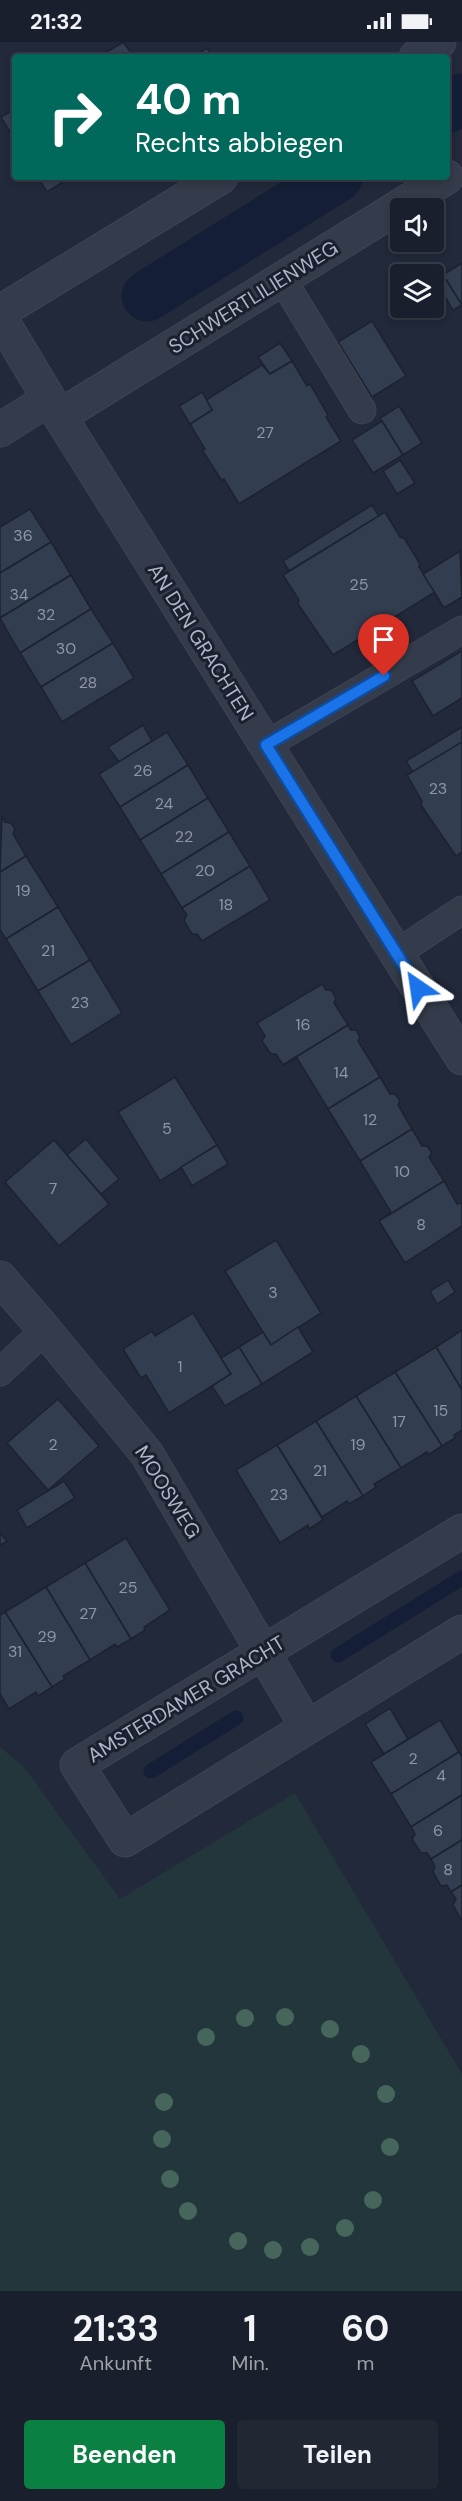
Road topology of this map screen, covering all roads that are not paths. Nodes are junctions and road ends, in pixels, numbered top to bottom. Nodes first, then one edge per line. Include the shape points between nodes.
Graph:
1 (439, 42) edge
2 (421, 54) edge
3 (216, 180) edge
4 (442, 180) edge
5 (282, 279) junction
6 (1, 321) edge
7 (54, 408) junction
8 (362, 410) dead end
9 (0, 430) edge
10 (462, 630) edge
11 (266, 745) junction
12 (462, 910) edge
13 (397, 953) junction
14 (462, 1058) edge
15 (0, 1278) edge
16 (45, 1329) junction
17 (0, 1372) edge
18 (462, 1531) edge
19 (461, 1636) edge
20 (264, 1651) junction
21 (307, 1727) junction

1 - 2 street
3 - 6 street
4 - 5 street, SCHWERTLILIENWEG
5 - 7 street, SCHWERTLILIENWEG
5 - 8 lane
6 - 7 street, AN DEN GRACHTEN
7 - 9 street, SCHWERTLILIENWEG
7 - 11 street, AN DEN GRACHTEN
10 - 11 lane
11 - 13 street, AN DEN GRACHTEN
12 - 13 lane
13 - 14 street, AN DEN GRACHTEN
15 - 16 street, MOOSWEG
16 - 17 lane
16 - 20 street, MOOSWEG via 147,1454
18 - 20 street, AMSTERDAMER GRACHT
19 - 21 street, AMSTERDAMER GRACHT
20 - 21 street, MOOSWEG
20 - 21 street, AMSTERDAMER GRACHT via 77,1765 125,1840

